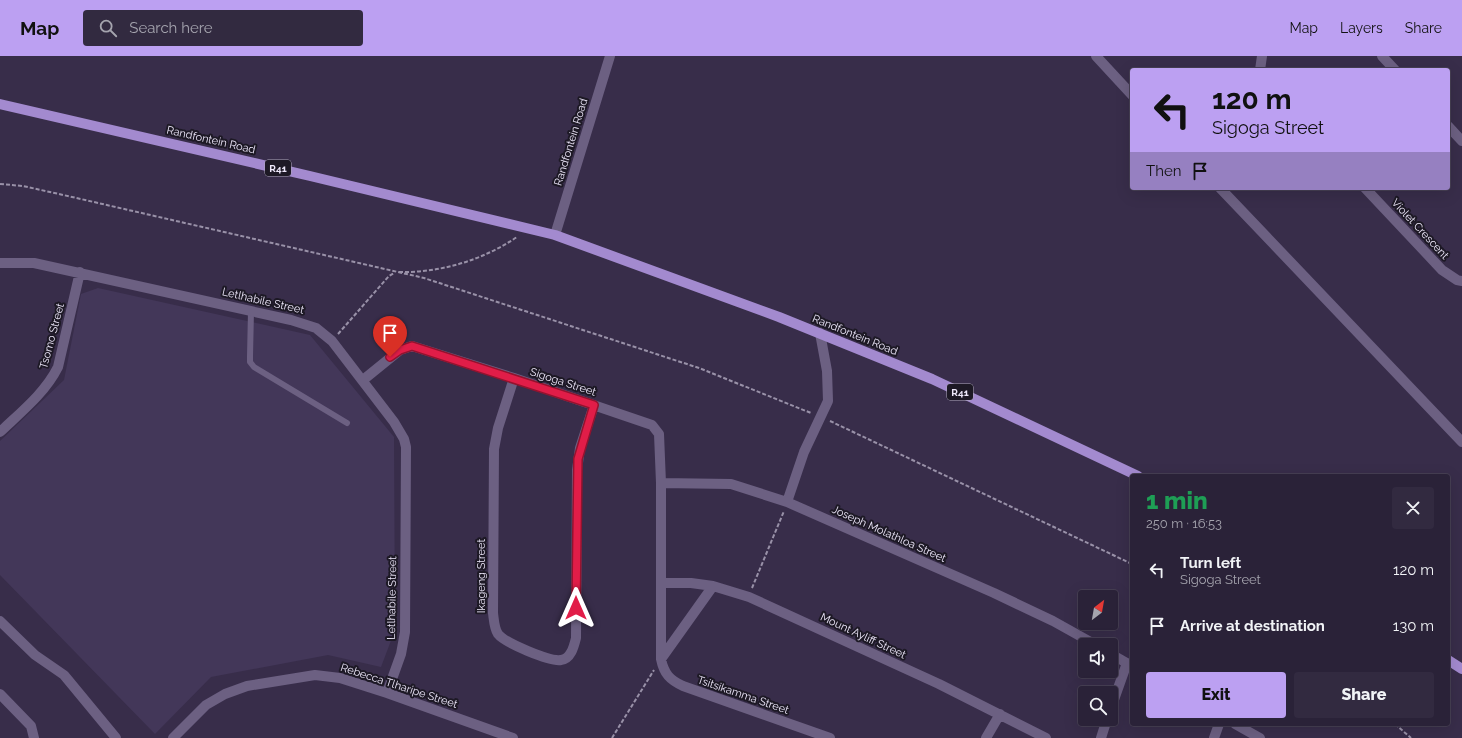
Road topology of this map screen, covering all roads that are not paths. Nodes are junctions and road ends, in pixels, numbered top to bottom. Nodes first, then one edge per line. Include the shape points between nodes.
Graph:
1 (610, 56) edge
2 (1096, 56) edge
3 (1262, 56) edge
4 (1382, 56) edge
5 (1260, 68) edge
6 (1393, 68) edge
7 (1130, 93) edge
8 (0, 104) edge
9 (1450, 128) edge
10 (1462, 141) edge
11 (1222, 190) edge
12 (1366, 190) edge
13 (555, 235) junction
14 (0, 263) edge
15 (80, 272) junction
16 (1462, 281) edge
17 (251, 311) junction
18 (820, 333) junction
19 (514, 378) junction
20 (363, 380) junction
21 (594, 405) junction
22 (347, 423) dead end
23 (0, 432) edge
24 (1462, 442) edge
25 (1134, 474) edge
26 (661, 484) junction
27 (787, 502) junction
28 (662, 583) junction
29 (713, 586) junction
30 (0, 621) edge
31 (1084, 638) edge
32 (1118, 658) edge
33 (661, 660) junction
34 (1450, 661) edge
35 (1129, 664) edge
36 (1462, 669) edge
37 (1118, 691) edge
38 (386, 693) junction
39 (0, 694) edge
40 (1000, 714) junction
41 (1105, 726) edge
42 (1218, 726) edge
43 (1239, 726) edge
44 (501, 736) edge
45 (34, 738) edge
46 (116, 738) edge
47 (173, 738) edge
48 (513, 738) edge
49 (830, 738) edge
50 (986, 738) edge
51 (1046, 738) edge
52 (1101, 738) edge
53 (1214, 738) edge
54 (1260, 738) edge

1 - 13 street, Randfontein Road
2 - 7 street
3 - 5 street
4 - 6 street
8 - 13 main road, Randfontein Road / R41
9 - 10 street
11 - 24 street
12 - 16 street, Violet Crescent via 1442,270 1456,280
13 - 18 main road, Randfontein Road / R41
14 - 15 street, Letlhabile Street via 34,263
15 - 17 street, Letlhabile Street
15 - 23 street, Tsomo Street via 54,376
17 - 20 street, Letlhabile Street via 305,323 324,334
17 - 22 lane via 250,362 254,367
18 - 25 main road, Randfontein Road / R41 via 932,379
18 - 27 street via 829,396 827,407 802,458
19 - 20 street, Sigoga Street via 412,346 400,350
19 - 21 street, Sigoga Street
19 - 21 street, Ikageng Street via 494,449 493,613 498,634 503,639 515,646 553,659 566,658 574,647 576,638 577,470 580,448
20 - 38 street, Letlhabile Street via 394,422 406,447 405,632 401,654
21 - 26 street, Sigoga Street via 645,422 656,429 659,434
26 - 27 street, Joseph Molathloa Street via 731,484
26 - 28 street, Sigoga Street
27 - 31 street, Joseph Molathloa Street via 994,593
28 - 29 street, Mount Ayliff Street
28 - 33 street, Sigoga Street
29 - 33 street
29 - 40 street, Mount Ayliff Street via 749,597
30 - 46 street via 35,655 64,675
32 - 35 street
33 - 49 street, Tsitsikamma Street via 667,676 683,686
34 - 36 main road
35 - 37 street
38 - 44 street, Rebecca Tlharipe Street
38 - 47 street, Rebecca Tlharipe Street via 340,678 320,675 247,686 216,699
39 - 45 street via 31,726
40 - 50 street
40 - 51 street, Mount Ayliff Street
41 - 52 street
42 - 53 street
43 - 54 street
44 - 48 street, Rebecca Tlharipe Street

